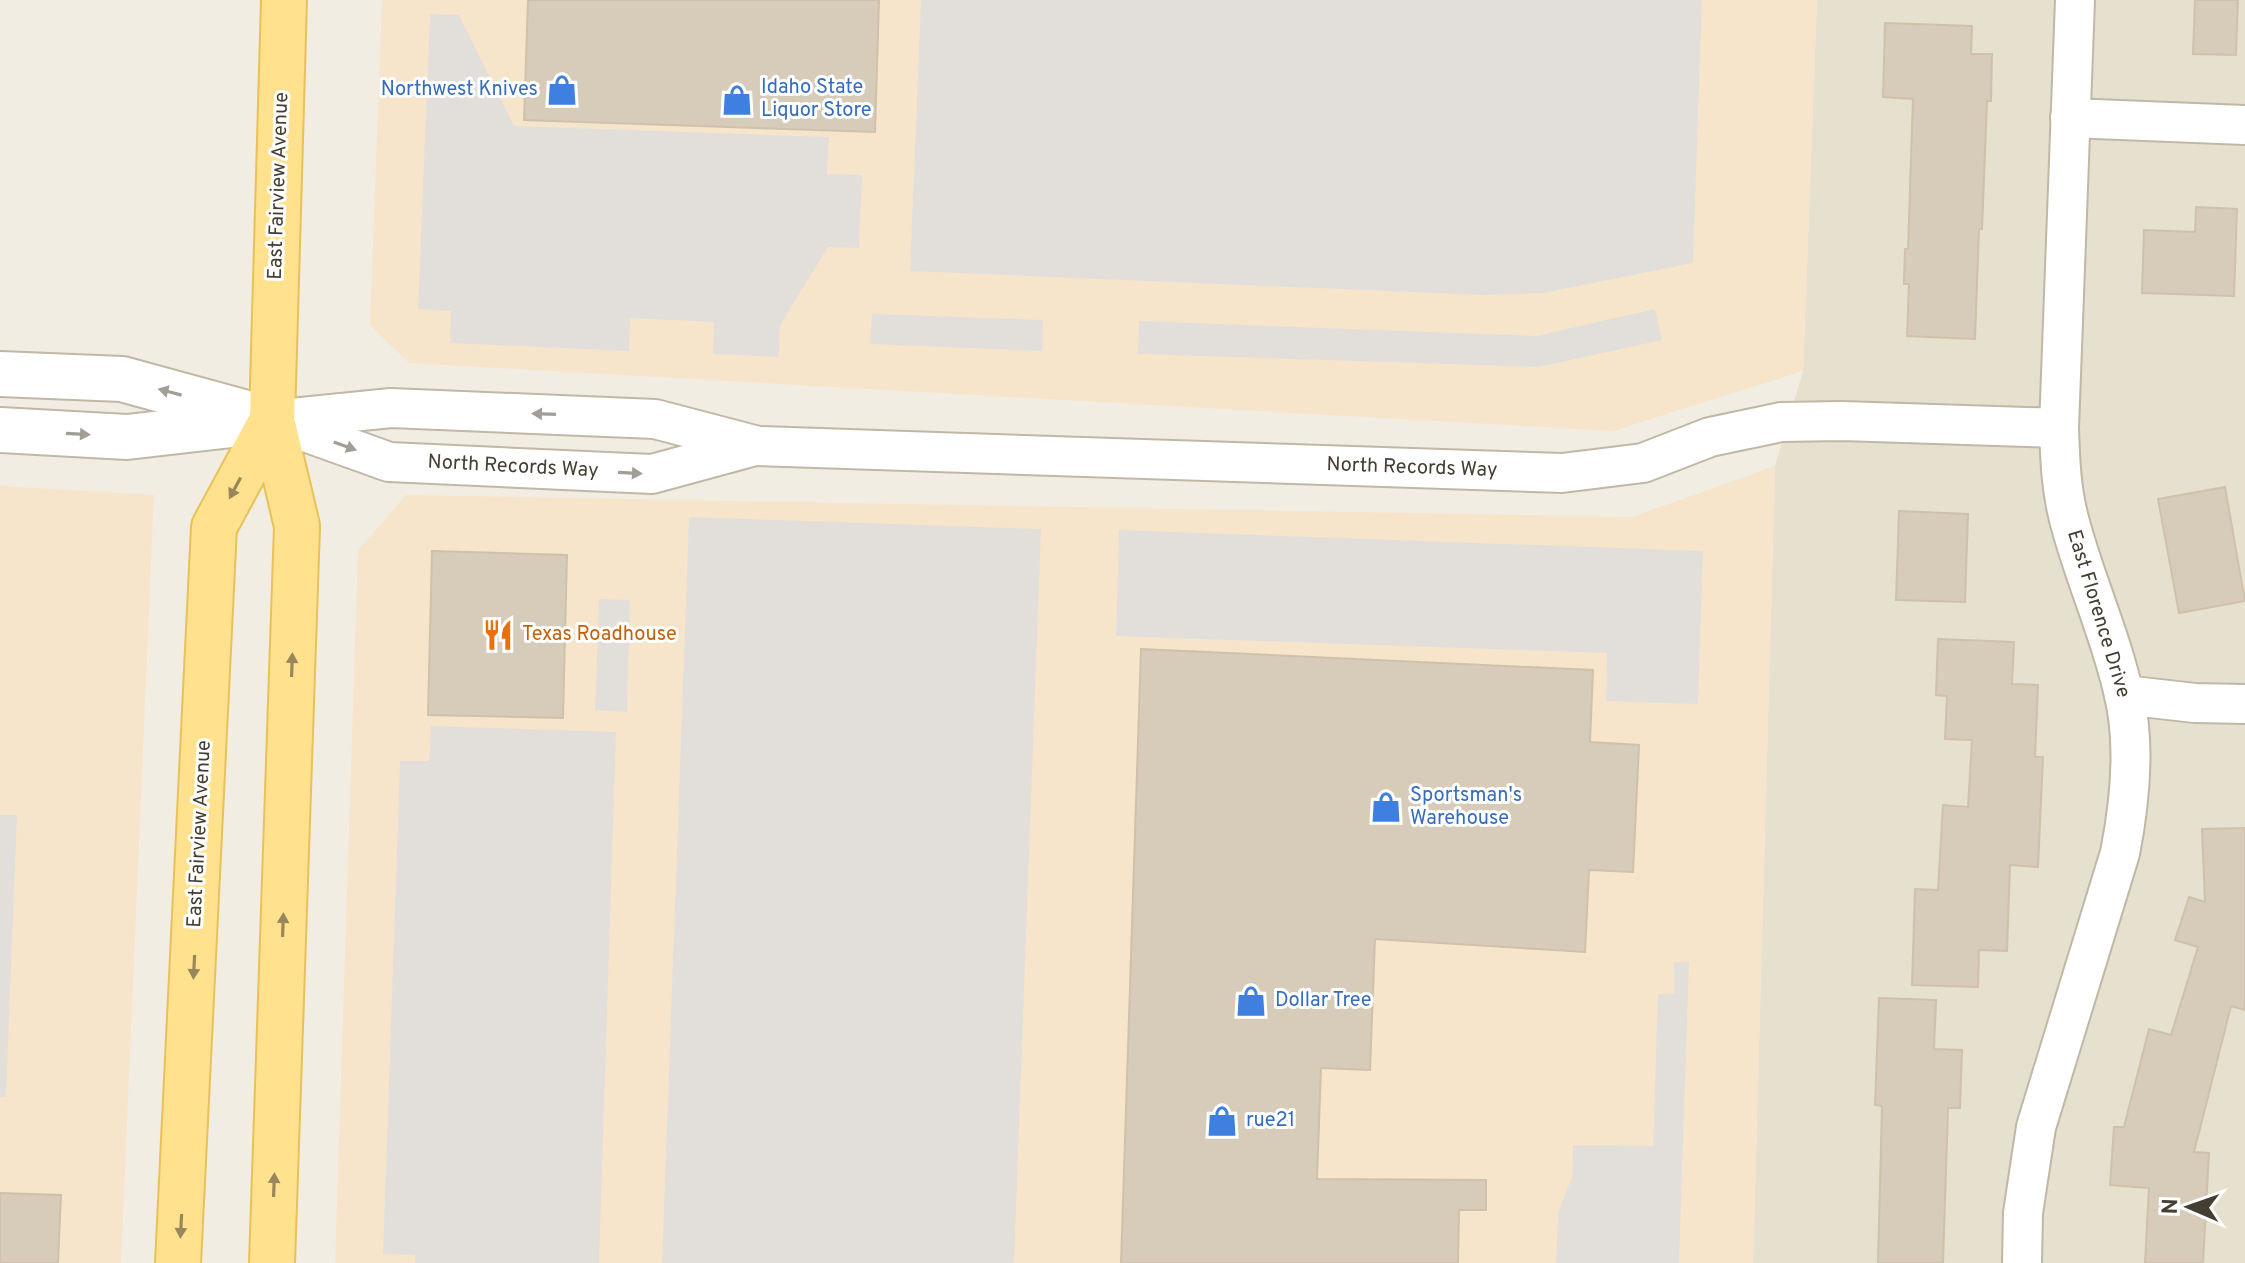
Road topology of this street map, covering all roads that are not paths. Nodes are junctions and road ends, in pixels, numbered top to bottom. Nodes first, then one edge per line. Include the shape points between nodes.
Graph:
1 (284, 0) edge
2 (2075, 0) edge
3 (2070, 118) junction
4 (2245, 125) edge
5 (0, 374) edge
6 (272, 420) junction
7 (2059, 428) junction
8 (0, 430) edge
9 (758, 446) junction
10 (2124, 695) junction
11 (2245, 704) edge
12 (178, 1263) edge
13 (272, 1263) edge
14 (2022, 1263) edge

1 - 6 main road, East Fairview Avenue
2 - 3 street, East Florence Drive
3 - 4 street
3 - 7 street, East Florence Drive
6 -> 5 street, North Records Way via 122,379
8 -> 6 street, North Records Way via 127,437
9 -> 6 street, North Records Way via 655,419 391,408
6 -> 9 street, North Records Way via 389,462 652,474
6 -> 12 main road, East Fairview Avenue via 214,527
13 -> 6 main road, East Fairview Avenue via 297,526
7 - 9 street, North Records Way via 1781,422 1710,437 1643,463 1562,473
7 - 10 street, East Florence Drive via 2068,518
10 - 11 street
10 - 14 street, East Florence Drive via 2130,740 2129,809 2036,1127 2023,1213

